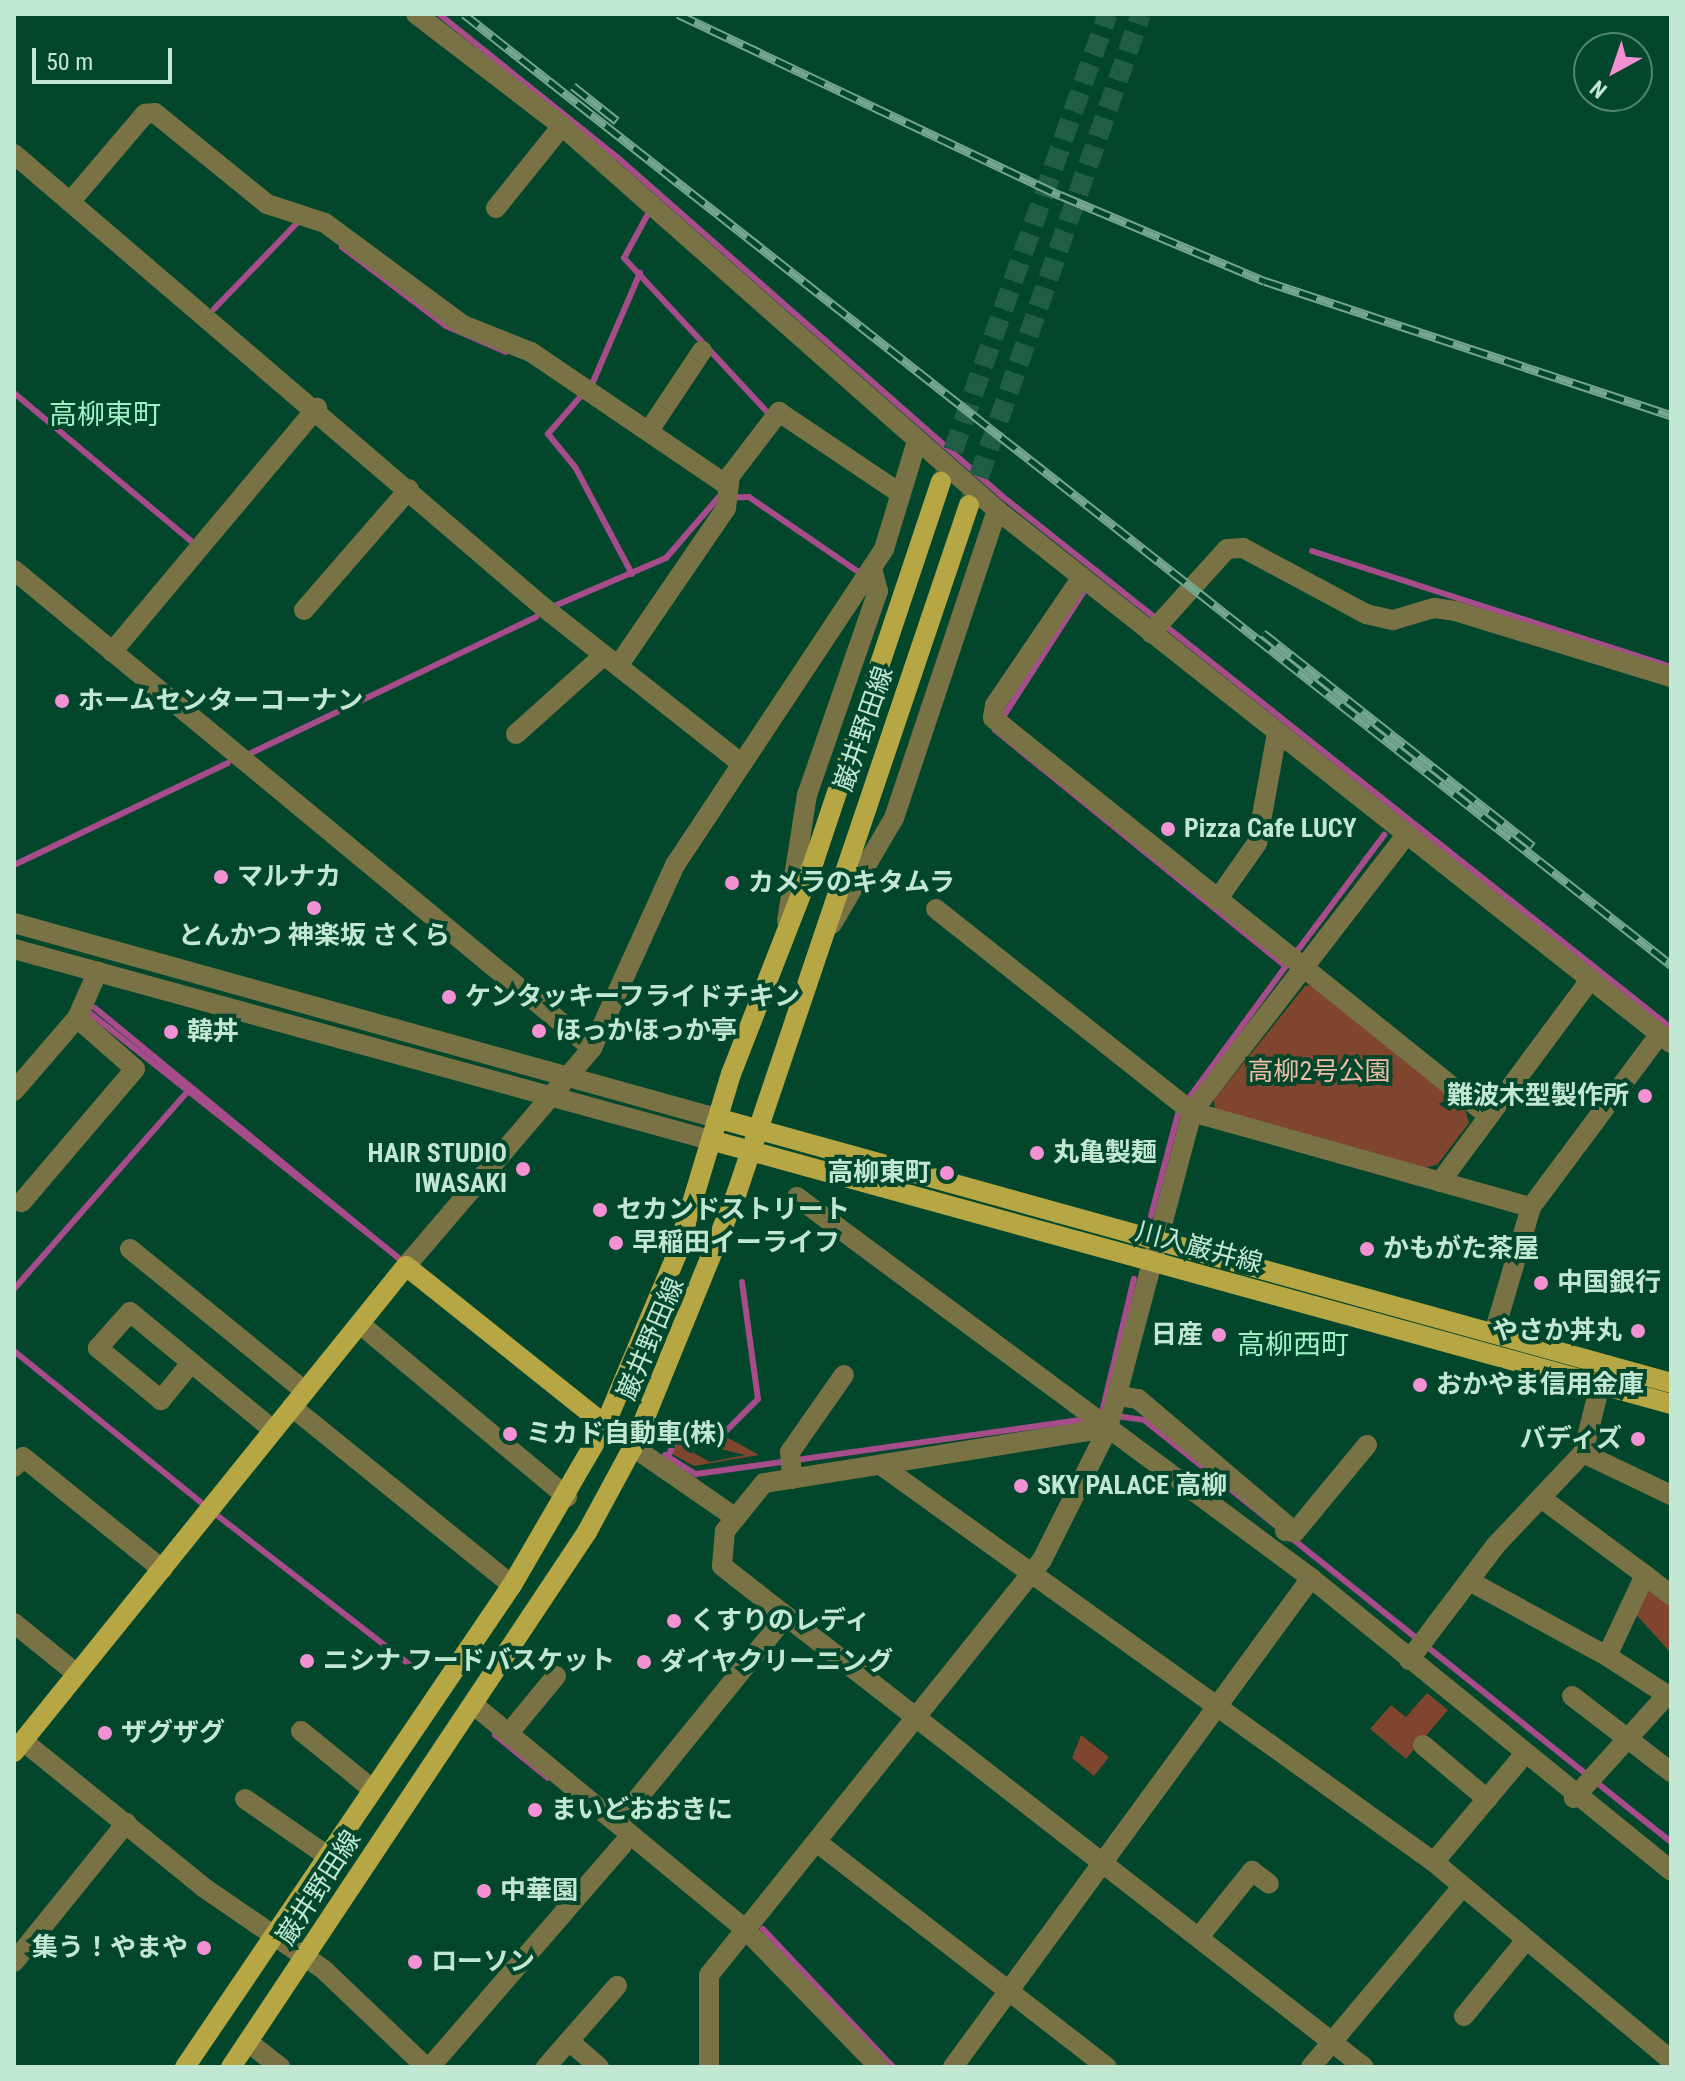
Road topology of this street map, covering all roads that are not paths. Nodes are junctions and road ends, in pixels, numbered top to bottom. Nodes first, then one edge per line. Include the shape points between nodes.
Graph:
1 (416, 14) edge
2 (562, 126) junction
3 (14, 154) edge
4 (70, 202) junction
5 (496, 208) dead end
6 (702, 351) dead end
7 (317, 408) junction
8 (650, 429) junction
9 (917, 441) junction
10 (941, 482) tunnel mouth
11 (409, 489) junction
12 (725, 490) junction
13 (901, 494) junction
14 (969, 505) tunnel mouth
15 (997, 510) junction
16 (872, 568) junction
17 (14, 570) edge
18 (1082, 577) junction
19 (304, 610) dead end
20 (1158, 626) junction
21 (112, 652) junction
22 (611, 660) junction
23 (1671, 677) edge
24 (1277, 733) junction
25 (516, 734) dead end
26 (742, 764) junction
27 (1407, 834) junction
28 (1217, 900) junction
29 (936, 909) dead end
30 (14, 923) edge
31 (786, 929) junction
32 (825, 934) junction
33 (89, 941) junction
34 (14, 949) edge
35 (1302, 967) junction
36 (98, 971) junction
37 (1590, 980) junction
38 (189, 995) junction
39 (271, 998) junction
40 (77, 1018) junction
41 (265, 1019) junction
42 (1665, 1039) edge
43 (592, 1048) junction
44 (568, 1079) junction
45 (14, 1091) edge
46 (554, 1096) junction
47 (1192, 1112) junction
48 (1485, 1113) junction
49 (720, 1119) junction
50 (756, 1128) junction
51 (714, 1141) junction
52 (750, 1149) junction
53 (1440, 1182) junction
54 (797, 1197) dead end
55 (22, 1202) dead end
56 (1531, 1207) junction
57 (130, 1249) dead end
58 (1154, 1252) junction
59 (406, 1266) junction
60 (360, 1324) junction
61 (1494, 1333) junction
62 (191, 1363) junction
63 (844, 1375) dead end
64 (1671, 1383) edge
65 (1600, 1385) junction
66 (299, 1399) junction
67 (1671, 1404) edge
68 (1110, 1415) junction
69 (605, 1425) junction
70 (273, 1430) junction
71 (1367, 1445) dead end
72 (633, 1447) junction
73 (1583, 1453) junction
74 (791, 1466) junction
75 (882, 1466) junction
76 (14, 1467) edge
77 (1203, 1473) junction
78 (1671, 1495) edge
79 (567, 1497) junction
80 (1541, 1498) junction
81 (1247, 1510) junction
82 (736, 1518) junction
83 (1280, 1537) junction
84 (162, 1569) junction
85 (1034, 1573) junction
86 (1645, 1575) junction
87 (1311, 1578) junction
88 (1473, 1583) junction
89 (512, 1585) junction
90 (1671, 1595) edge
91 (786, 1616) junction
92 (14, 1623) edge
93 (1416, 1652) junction
94 (1607, 1656) junction
95 (77, 1674) junction
96 (556, 1676) dead end
97 (1572, 1696) dead end
98 (474, 1705) junction
99 (1216, 1707) junction
100 (917, 1718) junction
101 (301, 1731) dead end
102 (509, 1733) junction
103 (1629, 1737) junction
104 (1423, 1745) dead end
105 (19, 1746) edge
106 (1523, 1756) junction
107 (1671, 1772) edge
108 (371, 1788) junction
109 (1583, 1788) junction
110 (245, 1799) dead end
111 (1487, 1799) junction
112 (621, 1819) junction
113 (126, 1823) junction
114 (818, 1843) junction
115 (622, 1845) dead end
116 (326, 1855) junction
117 (1668, 1858) edge
118 (1105, 1862) junction
119 (1434, 1862) junction
120 (1269, 1884) dead end
121 (1462, 1887) junction
122 (746, 1930) junction
123 (274, 1935) junction
124 (1199, 1937) junction
125 (1526, 1940) junction
126 (304, 1956) junction
127 (14, 1962) edge
128 (617, 1986) dead end
129 (1009, 1991) junction
130 (1464, 2016) dead end
131 (569, 2041) junction
132 (1331, 2041) junction
133 (248, 2042) junction
134 (1671, 2060) edge
135 (185, 2067) edge
136 (231, 2067) edge
137 (280, 2067) edge
138 (428, 2067) edge
139 (546, 2067) edge
140 (599, 2067) edge
141 (709, 2067) edge
142 (879, 2067) edge
143 (953, 2067) edge
144 (1107, 2067) edge
145 (1311, 2067) edge
146 (1364, 2067) edge

1 - 2 street
2 - 5 street
2 - 9 street
3 - 4 street
4 - 7 street
4 - 8 street via 145,114 155,113 267,204 314,216 463,325 531,352
6 - 8 street
7 - 11 street
7 - 21 street
8 - 12 street
9 - 13 street
9 - 15 street
10 - 31 main road, 巌井野田線
11 - 19 street
11 - 22 street
12 - 13 street via 779,412
12 - 22 street
13 - 16 street
14 - 32 main road, 巌井野田線
15 - 18 street
15 - 32 street via 894,818
16 - 26 street
16 - 31 street via 878,591 807,795
17 - 21 street
18 - 20 street
18 - 28 street via 995,705 993,718
20 - 23 street via 1227,549 1243,548 1366,614 1393,620 1434,608 1455,611
20 - 24 street
21 - 43 street
22 - 25 street
22 - 26 street
24 - 27 street
24 - 28 street via 1257,843
26 - 43 street via 668,879
27 - 35 street
27 - 37 street
28 - 35 street
29 - 47 street
30 - 33 street
31 - 49 main road, 巌井野田線
32 - 50 main road, 巌井野田線
33 - 38 street via 85,953 146,971
33 - 39 street
34 - 36 street
35 - 47 street
35 - 48 street
36 - 38 street
36 - 40 street
37 - 42 street
37 - 48 street
38 - 41 street
39 - 41 street
39 - 44 street
40 - 45 street
40 - 55 street via 135,1069
41 - 46 street
42 - 56 street
43 - 44 street
44 - 46 street
44 - 49 street
46 - 51 street
46 - 59 street
47 - 53 street
47 - 58 street
48 - 53 street
49 - 50 main road, 川入巌井線
49 - 51 main road, 巌井野田線
50 - 52 main road, 巌井野田線
50 - 58 main road, 川入巌井線
51 - 52 main road, 川入巌井線
51 - 69 main road, 巌井野田線 via 676,1256
52 - 58 main road, 川入巌井線
52 - 72 main road, 巌井野田線 via 699,1296
53 - 56 street
54 - 68 street via 1083,1410
56 - 61 street
57 - 66 street
58 - 61 main road, 川入巌井線
58 - 65 main road, 川入巌井線
58 - 68 street
59 - 60 main road
59 - 69 main road, 巌井野田線
60 - 66 main road
60 - 79 street
61 - 64 main road, 川入巌井線
62 - 62 street via 130,1312 98,1348 161,1400
62 - 70 street
63 - 74 street
65 - 67 main road, 川入巌井線
65 - 73 street
66 - 70 main road
66 - 89 street
68 - 75 street
68 - 77 street
68 - 77 street via 1138,1399
68 - 85 street
69 - 79 main road, 巌井野田線
70 - 84 main road
71 - 83 street via 1295,1532
72 - 82 street
72 - 98 main road, 巌井野田線 via 587,1532
73 - 78 street
73 - 80 street
74 - 75 street
74 - 82 street via 764,1483
75 - 85 street
76 - 84 street via 23,1457
77 - 81 street
77 - 81 street
79 - 89 main road, 巌井野田線
80 - 86 street
80 - 88 street via 1496,1545
81 - 83 street
81 - 83 street
82 - 91 street via 725,1531 722,1566
83 - 87 street
84 - 95 main road
85 - 99 street
85 - 100 street
86 - 90 street
86 - 94 street
87 - 93 street
87 - 99 street
88 - 93 street
88 - 94 street
89 - 108 main road, 巌井野田線
91 - 100 street
91 - 112 street
92 - 95 street
93 - 106 street
94 - 103 street via 1667,1695
95 - 105 main road
96 - 102 street
97 - 103 street
98 - 102 street
98 - 126 main road, 巌井野田線
99 - 118 street
99 - 119 street
100 - 114 street
100 - 118 street
101 - 108 street
102 - 112 street
103 - 107 street
103 - 109 street
104 - 111 street
105 - 113 street
106 - 109 street
106 - 111 street
108 - 116 main road, 巌井野田線
109 - 117 street
110 - 116 street
111 - 119 street
112 - 122 street
113 - 123 street
113 - 127 street
114 - 122 street
114 - 129 street
115 - 138 street
116 - 123 main road, 巌井野田線
118 - 124 street
118 - 129 street
119 - 121 street
120 - 124 street via 1252,1871
121 - 125 street
121 - 132 street
122 - 141 street via 709,1975
122 - 142 street
123 - 126 street
123 - 135 main road, 巌井野田線
124 - 132 street
125 - 130 street
125 - 134 street
126 - 133 main road, 巌井野田線
126 - 138 street
128 - 131 street
129 - 143 street
129 - 144 street
131 - 139 street
131 - 140 street
132 - 145 street
132 - 146 street
133 - 136 main road, 巌井野田線
133 - 137 street

